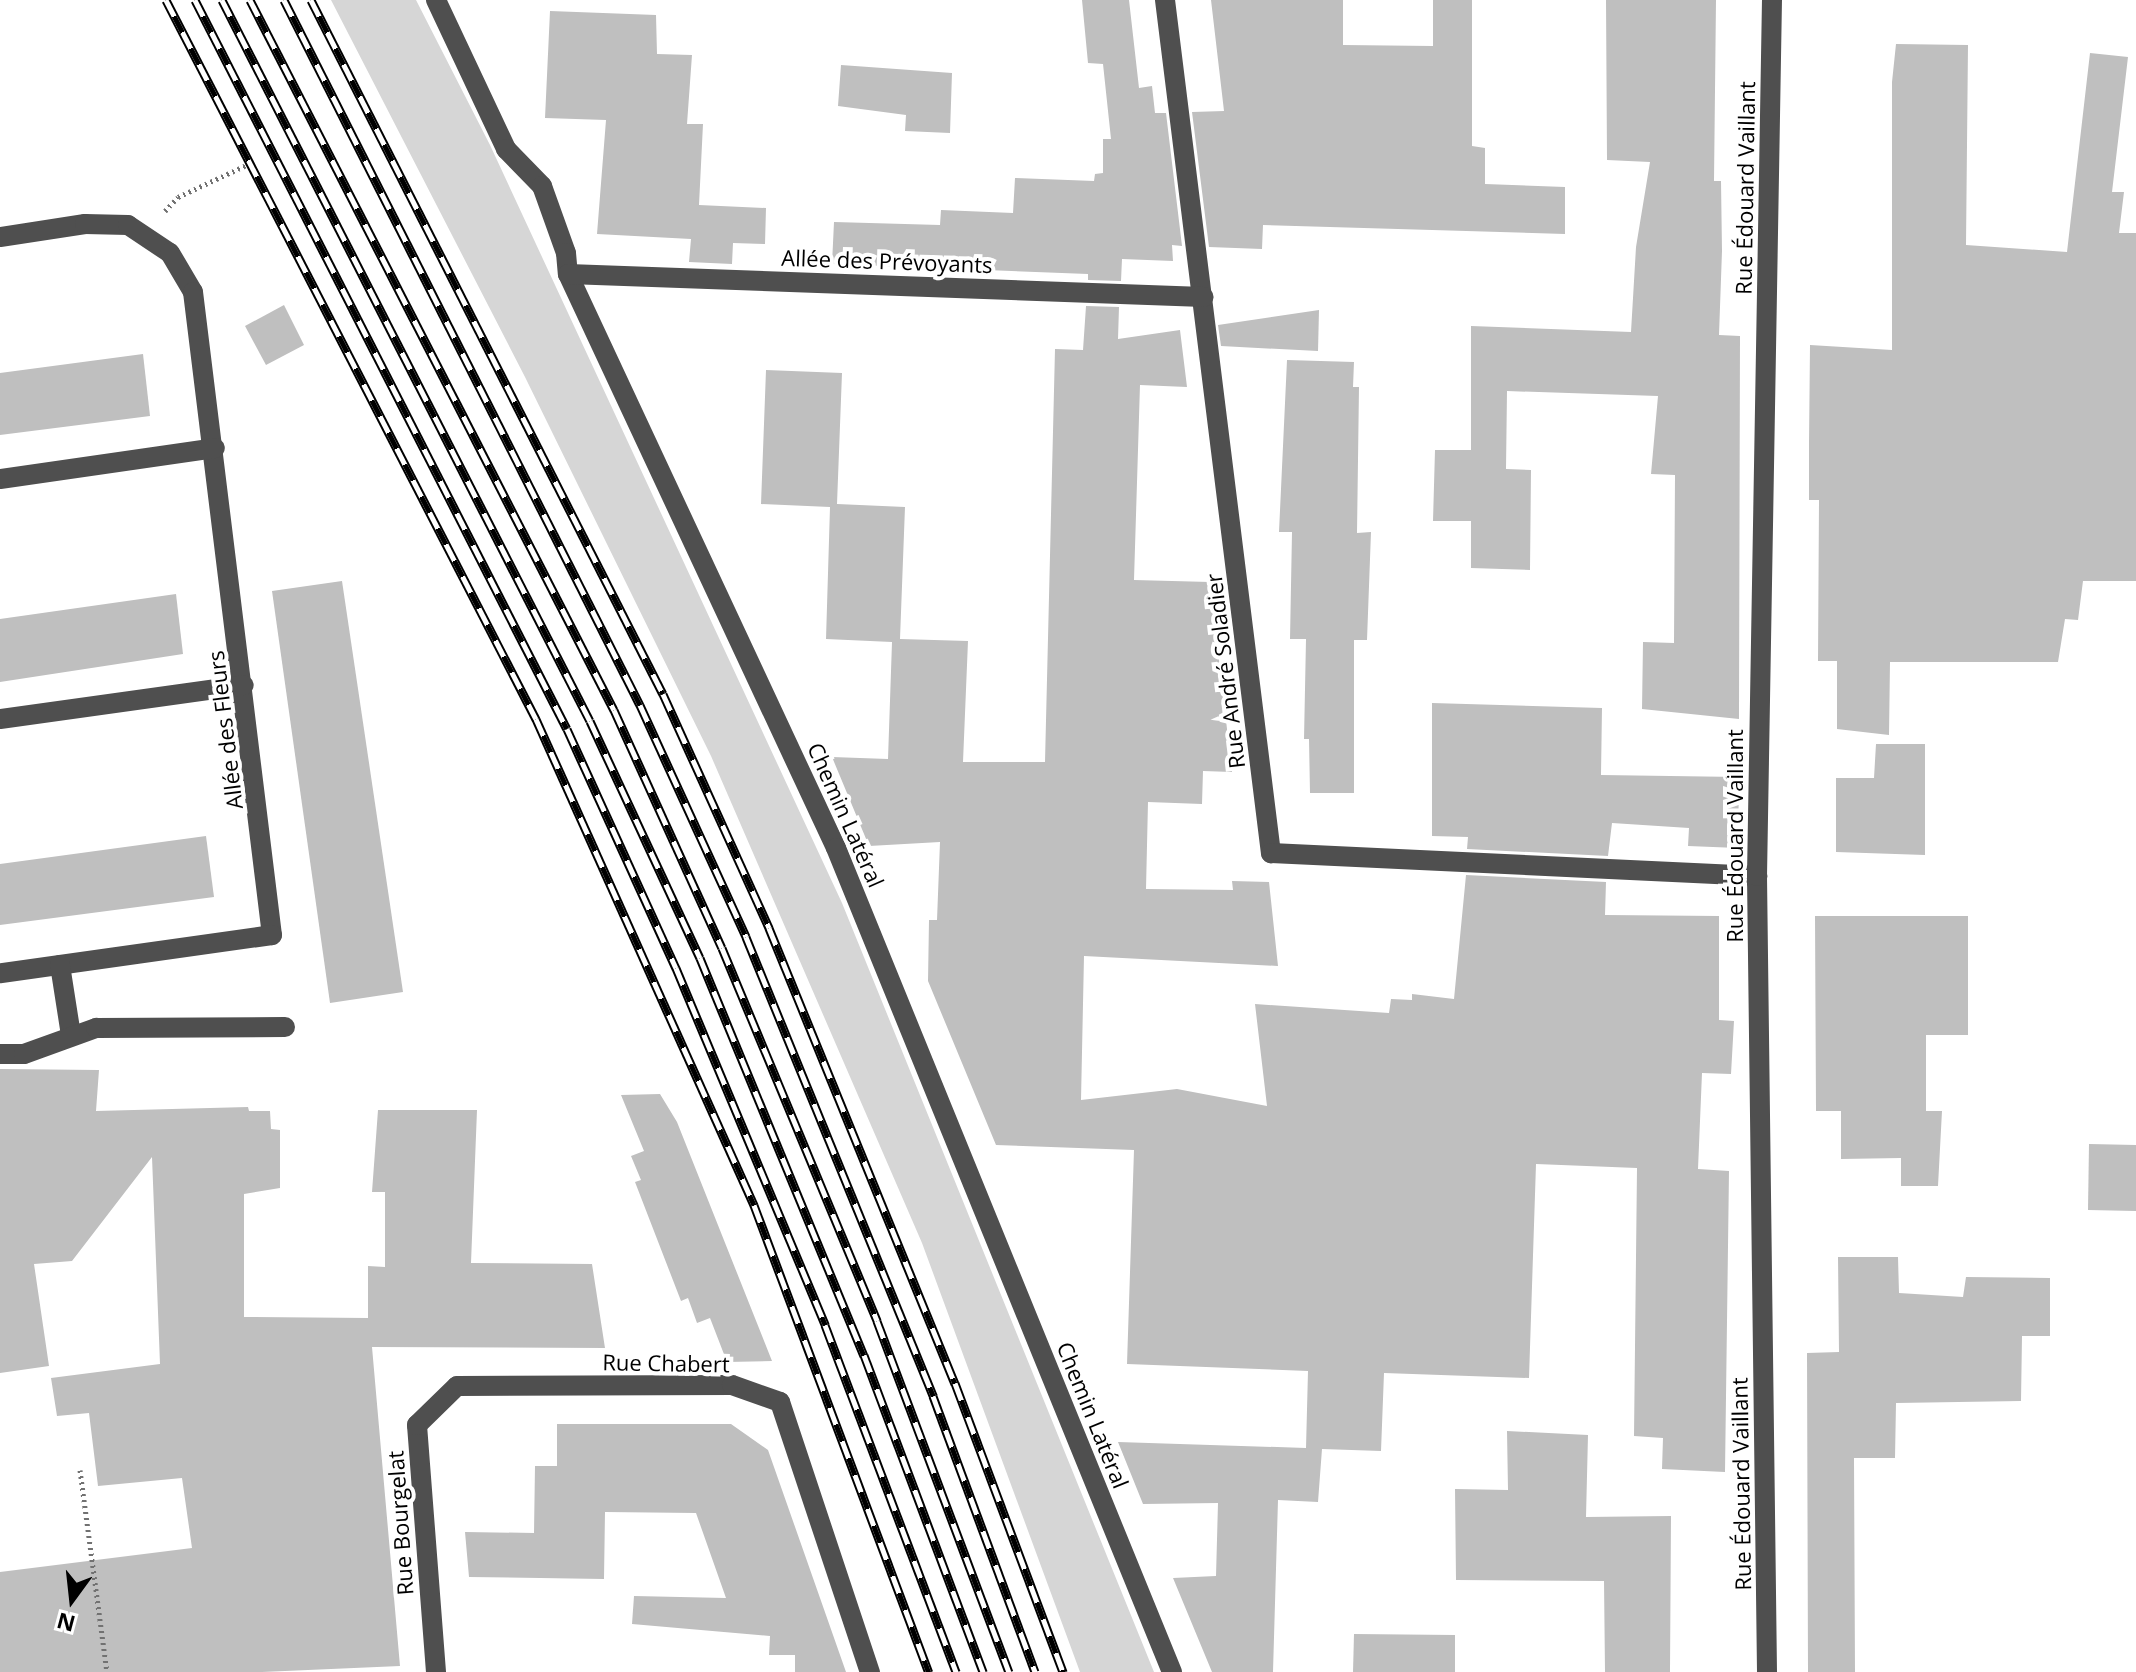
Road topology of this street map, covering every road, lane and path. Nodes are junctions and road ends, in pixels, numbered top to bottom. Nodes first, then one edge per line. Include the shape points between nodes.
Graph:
1 (436, 0) edge
2 (1165, 0) edge
3 (1772, 0) edge
4 (251, 163) dead end
5 (142, 234) junction
6 (0, 237) edge
7 (568, 274) junction
8 (1204, 297) junction
9 (215, 448) junction
10 (0, 479) edge
11 (244, 685) junction
12 (0, 719) edge
13 (1757, 876) junction
14 (60, 965) junction
15 (0, 973) edge
16 (285, 1027) dead end
17 (71, 1035) junction
18 (0, 1054) edge
19 (457, 1386) joint
20 (80, 1470) dead end
21 (107, 1672) edge
22 (436, 1672) edge
23 (870, 1672) edge
24 (1172, 1672) edge
25 (1767, 1672) edge

1 - 7 street, Chemin Latéral via 506,149 542,186 566,253
2 - 8 street, Rue André Soladier
3 - 13 street, Rue Édouard Vaillant
4 - 5 path via 178,197
5 - 6 street via 128,225 85,224
5 - 9 street, Allée des Fleurs via 170,253 193,292
7 - 8 street, Allée des Prévoyants
7 - 24 street, Chemin Latéral via 836,848
8 - 13 street, Rue André Soladier via 1271,853
9 - 10 street
9 - 11 street, Allée des Fleurs
11 - 12 street
11 - 14 street, Allée des Fleurs via 272,935
13 - 25 street, Rue Édouard Vaillant
14 - 15 street, Allée des Fleurs
14 - 17 street
16 - 17 street via 96,1028
17 - 18 street via 39,1050
19 - 22 street, Rue Bourgelat via 417,1425
19 - 23 street, Rue Chabert via 732,1385 780,1402
20 - 21 path

